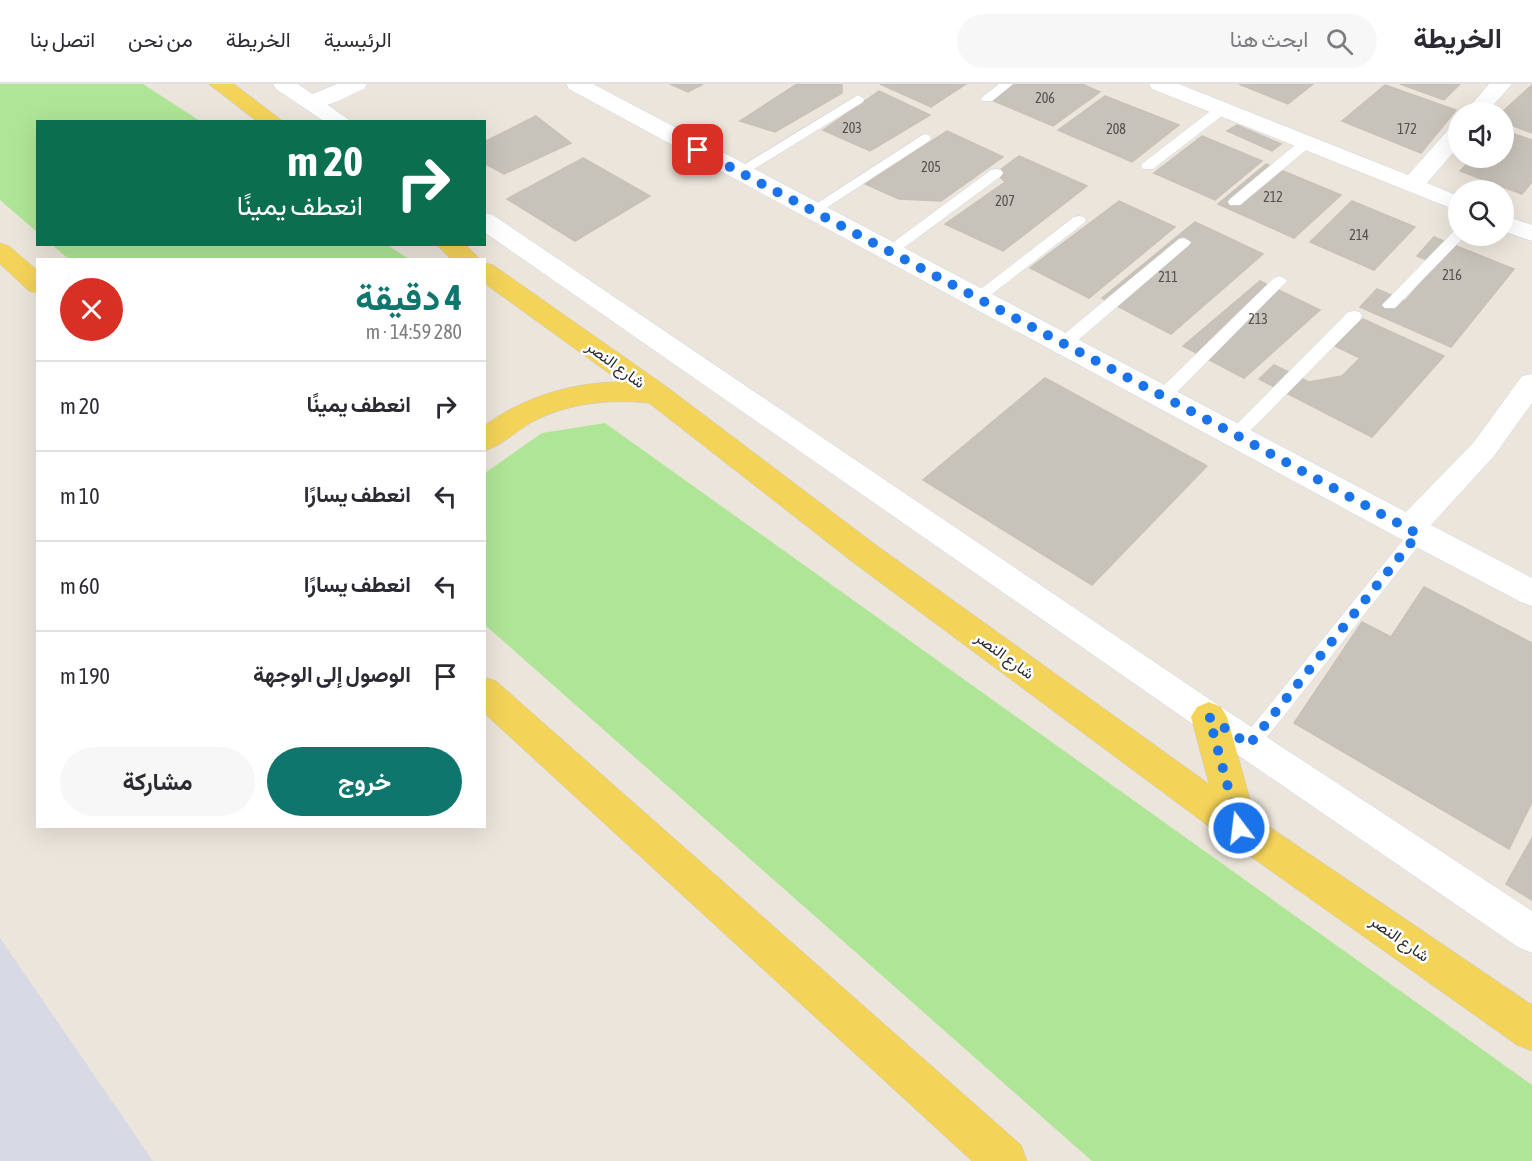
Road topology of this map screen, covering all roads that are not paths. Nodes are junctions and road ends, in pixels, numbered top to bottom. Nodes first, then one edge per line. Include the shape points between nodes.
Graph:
1 (220, 84) edge
2 (284, 84) edge
3 (356, 84) edge
4 (577, 84) edge
5 (1007, 84) edge
6 (1160, 84) edge
7 (1501, 84) edge
8 (987, 98) dead end
9 (858, 99) dead end
10 (313, 102) junction
11 (1485, 102) edge
12 (1222, 109) junction
13 (270, 120) edge
14 (338, 120) edge
15 (924, 138) dead end
16 (1306, 142) junction
17 (1448, 144) edge
18 (1148, 166) dead end
19 (739, 172) junction
20 (996, 173) dead end
21 (1412, 185) junction
22 (1448, 200) edge
23 (1235, 202) dead end
24 (812, 211) junction
25 (1079, 220) dead end
26 (486, 221) edge
27 (1514, 227) edge
28 (1532, 234) edge
29 (1184, 242) dead end
30 (1448, 245) edge
31 (451, 246) edge
32 (0, 251) edge
33 (889, 252) junction
34 (466, 258) edge
35 (486, 272) edge
36 (1279, 281) dead end
37 (36, 283) edge
38 (978, 298) junction
39 (1390, 306) dead end
40 (1354, 316) dead end
41 (1064, 344) junction
42 (1532, 383) edge
43 (658, 395) junction
44 (1163, 396) junction
45 (1236, 435) junction
46 (486, 440) edge
47 (1413, 531) junction
48 (1532, 593) edge
49 (486, 693) edge
50 (1209, 717) junction
51 (1249, 745) junction
52 (1239, 828) junction
53 (1532, 934) edge
54 (1532, 1030) edge
55 (1005, 1161) edge

1 - 13 main road
2 - 10 street
3 - 10 street
4 - 19 street
5 - 8 lane
6 - 12 street
7 - 11 street
9 - 19 lane
10 - 14 street
12 - 16 street
12 - 18 lane
15 - 24 lane
16 - 21 street
16 - 23 lane
17 - 21 street
19 - 24 street
20 - 33 lane
21 - 22 street
24 - 33 street
25 - 38 lane
26 - 50 street
27 - 28 street
29 - 41 lane
30 - 39 lane
31 - 34 main road
32 - 37 main road
33 - 38 street
35 - 43 main road, شارع النصر
36 - 44 lane
38 - 41 street
40 - 45 lane
41 - 44 street
42 - 47 street via 1484,449
43 - 46 main road via 613,391 567,397 523,414
43 - 52 main road, شارع النصر via 865,554
44 - 45 street
45 - 47 street
47 - 48 street
47 - 51 lane
49 - 55 main road
50 - 51 street
50 - 52 main road
51 - 53 street
52 - 54 main road, شارع النصر

